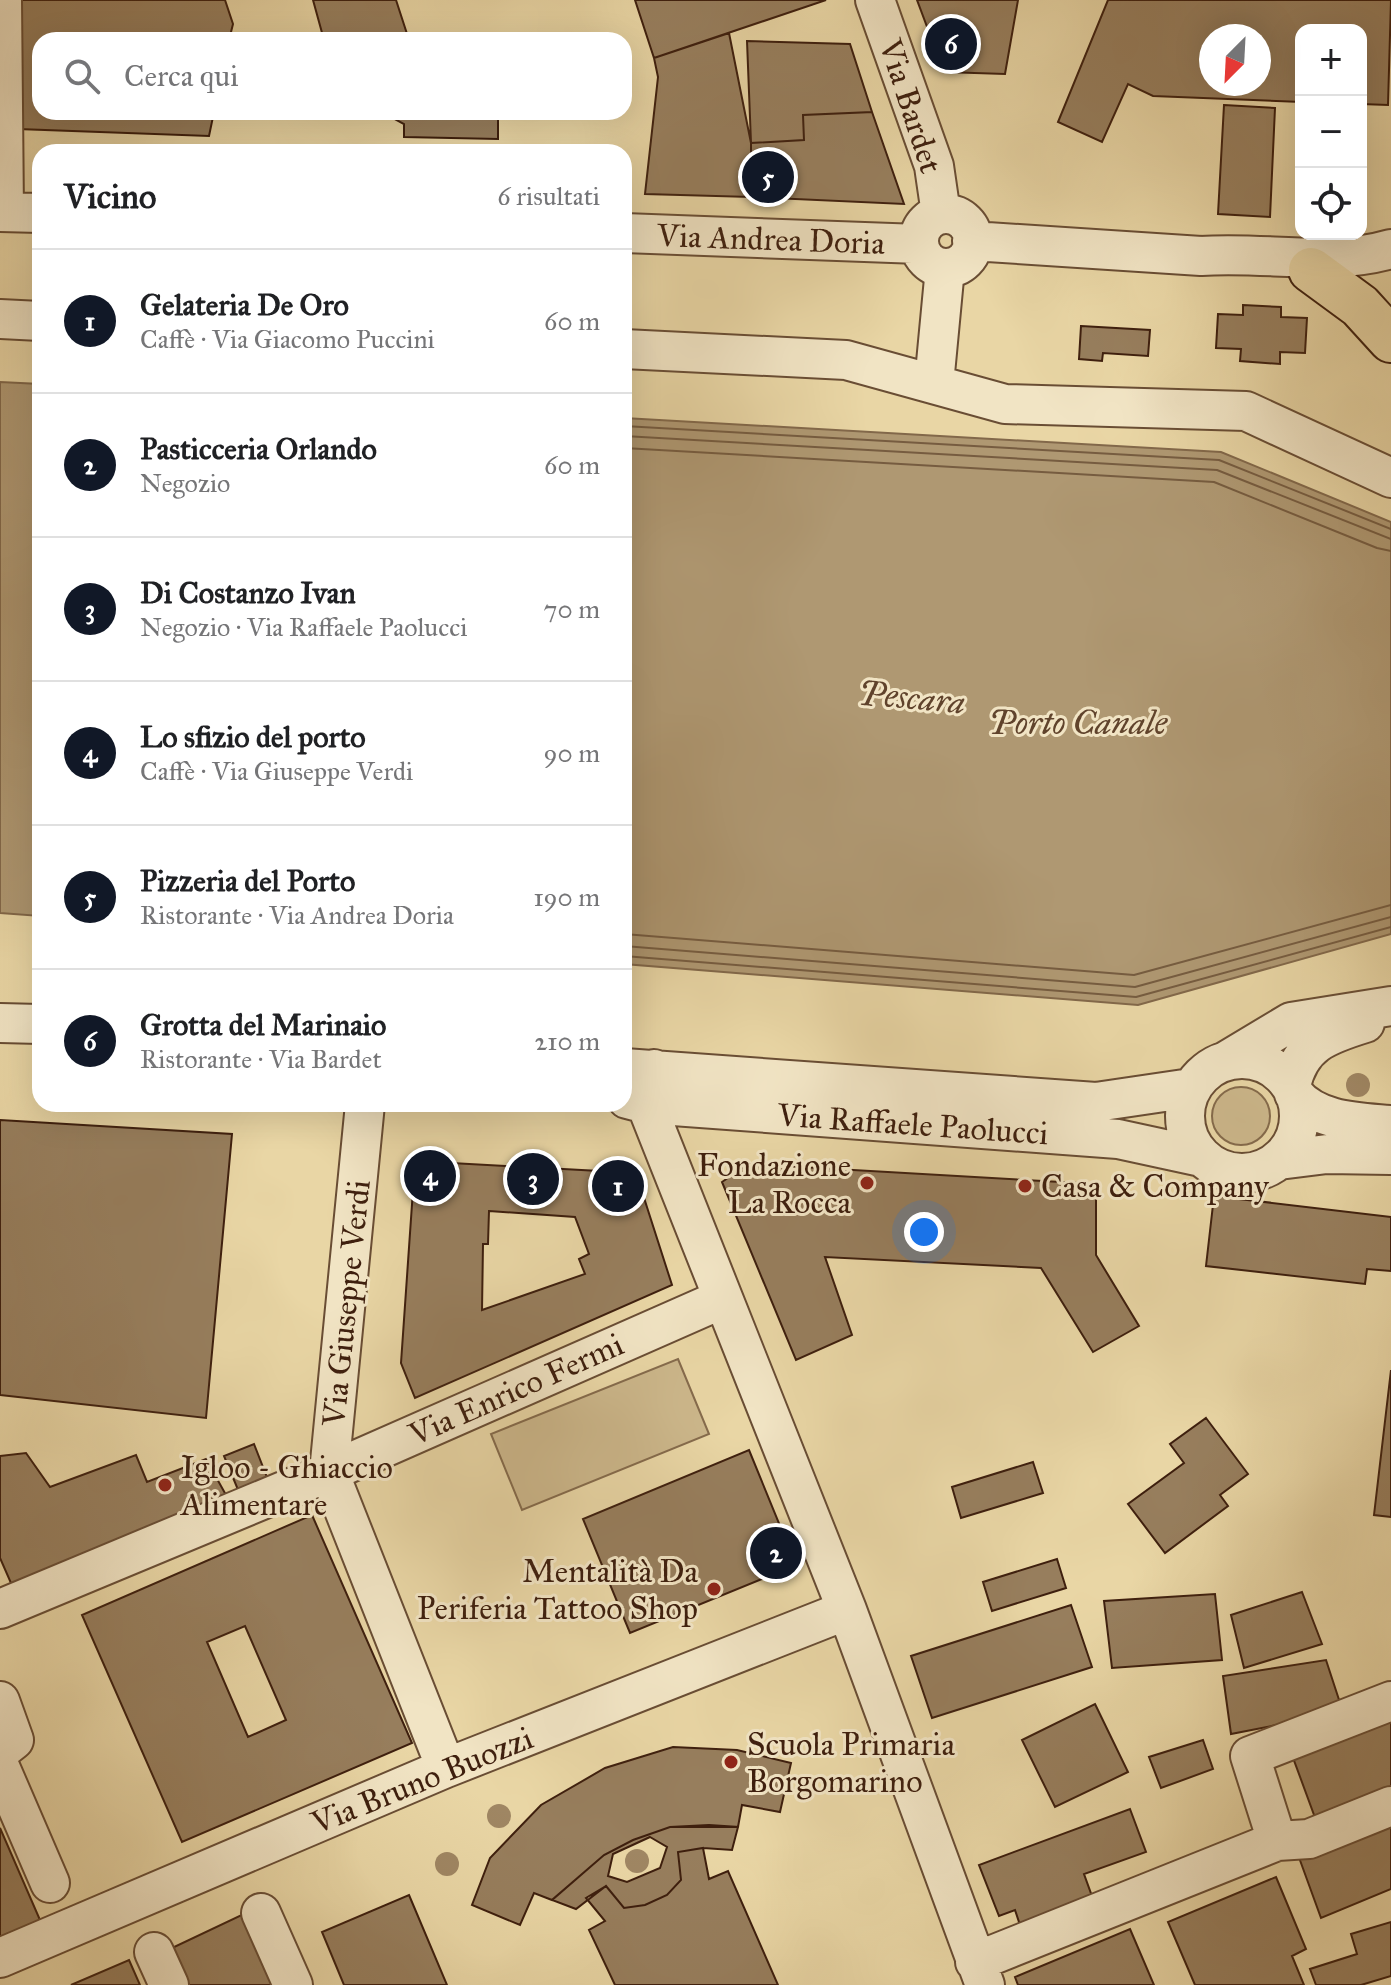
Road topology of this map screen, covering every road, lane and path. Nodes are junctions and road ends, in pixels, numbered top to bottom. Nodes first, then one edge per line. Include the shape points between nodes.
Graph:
1 (2, 0) edge
2 (875, 0) edge
3 (15, 212) edge
4 (632, 233) edge
5 (935, 242) junction
6 (1391, 249) edge
7 (1201, 256) junction
8 (1311, 270) junction
9 (1391, 271) edge
10 (0, 319) edge
11 (32, 321) edge
12 (1391, 340) edge
13 (632, 349) edge
14 (934, 384) junction
15 (1391, 478) edge
16 (1391, 1006) edge
17 (1391, 1015) edge
18 (0, 1023) edge
19 (32, 1024) edge
20 (1226, 1061) junction
21 (637, 1085) edge
22 (1191, 1088) junction
23 (1293, 1090) junction
24 (364, 1112) edge
25 (1391, 1125) edge
26 (1391, 1155) edge
27 (1201, 1157) junction
28 (1279, 1160) junction
29 (722, 1299) junction
30 (329, 1472) junction
31 (0, 1609) edge
32 (847, 1610) junction
33 (0, 1701) edge
34 (1391, 1701) edge
35 (0, 1751) edge
36 (0, 1767) edge
37 (446, 1768) junction
38 (1391, 1806) edge
39 (1277, 1841) junction
40 (50, 1883) dead end
41 (261, 1913) dead end
42 (0, 1958) edge
43 (980, 1973) edge
44 (293, 1985) edge

1 - 3 street
2 - 5 street, Via Bardet via 934,166
4 - 5 street, Via Andrea Doria
5 - 7 street via 963,221 972,241
5 - 14 street, Via Bardet
6 - 7 street via 1351,258
7 - 8 street
8 - 9 street
8 - 12 highway via 1360,306
10 - 11 street
13 - 14 street via 846,360
14 - 15 street via 1005,404 1246,411
16 - 20 street via 1291,1022
17 - 23 street via 1347,1028 1310,1048 1295,1065
18 - 19 street
20 - 22 street
20 - 23 street via 1263,1063
21 - 22 street, Via Raffaele Paolucci via 1096,1102
21 - 27 street, Via Raffaele Paolucci via 1118,1139
21 - 29 street
22 - 27 street via 1184,1124
23 - 25 street via 1322,1114
23 - 28 street via 1299,1122
24 - 30 street, Via Giuseppe Verdi
26 - 28 street
27 - 28 street via 1239,1174 1267,1169
29 - 30 street, Via Enrico Fermi
29 - 32 street
30 - 31 street, Via Enrico Fermi
30 - 37 street, Via Giuseppe Verdi
32 - 37 street, Via Bruno Buozzi
32 - 43 street
33 - 35 street via 14,1733 14,1740
34 - 39 street via 1250,1756
36 - 40 street
37 - 42 street, Via Bruno Buozzi
38 - 39 street via 1309,1839
39 - 43 street
41 - 44 street

